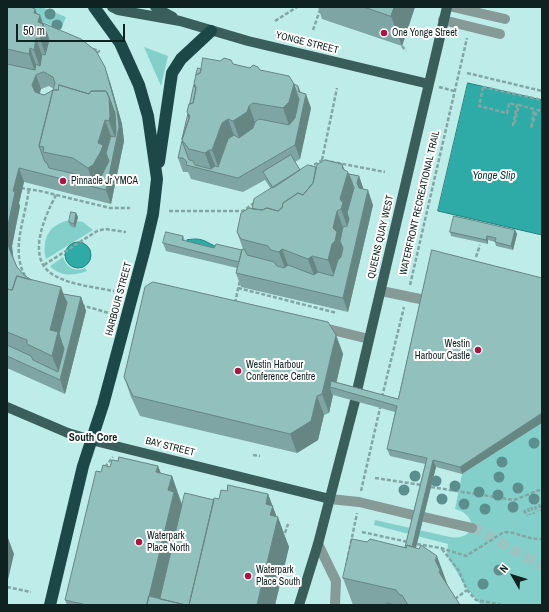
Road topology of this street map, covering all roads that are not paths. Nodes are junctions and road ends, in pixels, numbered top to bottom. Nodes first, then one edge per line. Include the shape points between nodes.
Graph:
1 (94, 7) edge
2 (112, 7) edge
3 (155, 7) edge
4 (446, 7) edge
5 (453, 7) edge
6 (505, 19) dead end
7 (443, 20) junction
8 (180, 21) junction
9 (211, 31) junction
10 (500, 34) dead end
11 (429, 84) junction
12 (157, 179) junction
13 (134, 287) junction
14 (148, 289) edge
15 (381, 291) junction
16 (425, 300) edge
17 (310, 330) edge
18 (369, 339) junction
19 (7, 407) edge
20 (91, 440) junction
21 (330, 499) junction
22 (472, 528) tunnel mouth
23 (318, 544) junction
24 (50, 605) edge
25 (298, 605) edge
26 (335, 605) edge

1 - 12 highway, HARBOUR STREET via 120,43 139,84 148,116
2 - 8 main road, YONGE STREET
3 - 8 main road, YONGE STREET
4 - 7 main road, QUEENS QUAY WEST
5 - 6 street
7 - 10 street
7 - 11 main road, QUEENS QUAY WEST
8 - 9 main road, YONGE STREET
9 - 11 main road, YONGE STREET
9 - 12 highway via 181,59 172,74
11 - 15 main road, QUEENS QUAY WEST
12 - 13 highway, HARBOUR STREET via 150,226
13 - 14 street
13 - 20 highway, HARBOUR STREET via 103,405
15 - 16 street
15 - 18 main road, QUEENS QUAY WEST
17 - 18 street via 312,326
18 - 21 main road, QUEENS QUAY WEST
19 - 20 main road, BAY STREET
20 - 21 main road, BAY STREET
20 - 24 highway, HARBOUR STREET via 82,466
21 - 22 street via 359,502
21 - 23 main road, QUEENS QUAY WEST
23 - 25 main road, QUEENS QUAY WEST
23 - 26 street via 336,581

